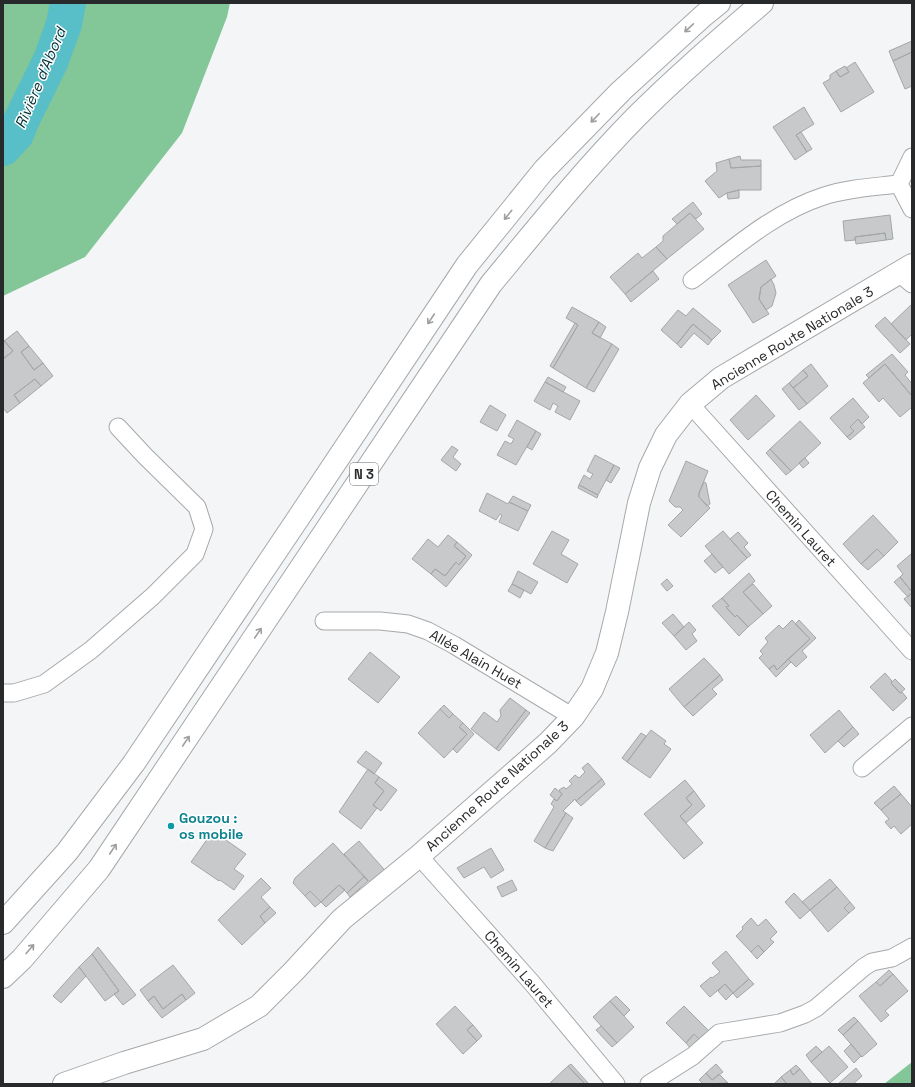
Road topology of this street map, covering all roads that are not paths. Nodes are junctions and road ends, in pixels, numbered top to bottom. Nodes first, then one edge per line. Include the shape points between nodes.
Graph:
1 (719, 3) edge
2 (762, 3) edge
3 (912, 158) edge
4 (899, 184) junction
5 (912, 209) edge
6 (908, 274) edge
7 (692, 280) dead end
8 (690, 404) junction
9 (118, 427) dead end
10 (324, 621) dead end
11 (912, 651) edge
12 (3, 693) edge
13 (573, 717) junction
14 (912, 726) edge
15 (862, 768) dead end
16 (419, 856) junction
17 (3, 923) edge
18 (912, 948) edge
19 (3, 977) edge
20 (64, 1084) edge
21 (616, 1084) edge
22 (649, 1084) edge

1 -> 17 main road, N 3 via 621,91 544,170 467,264 134,763 67,852
19 -> 2 main road, N 3 via 22,959 99,869 491,284 561,199 636,117
3 - 4 street
4 - 5 street
4 - 7 street via 824,196 790,210 761,228
6 - 8 main road, Ancienne Route Nationale 3 via 721,378
8 - 11 street, Chemin Lauret
8 - 13 main road, Ancienne Route Nationale 3 via 666,435 650,468 639,502 607,653 592,690
9 - 12 street via 197,507 204,529 195,554 153,596 85,654 44,684 14,693
10 - 13 street, Allée Alain Huet via 380,621 408,624 428,631
13 - 16 main road, Ancienne Route Nationale 3 via 548,743
14 - 15 street
16 - 20 main road, Ancienne Route Nationale 3 via 342,919 259,1006 203,1039
16 - 21 street, Chemin Lauret via 532,982
18 - 22 street via 892,958 872,962 816,1008 805,1014 780,1023 720,1033 693,1056

